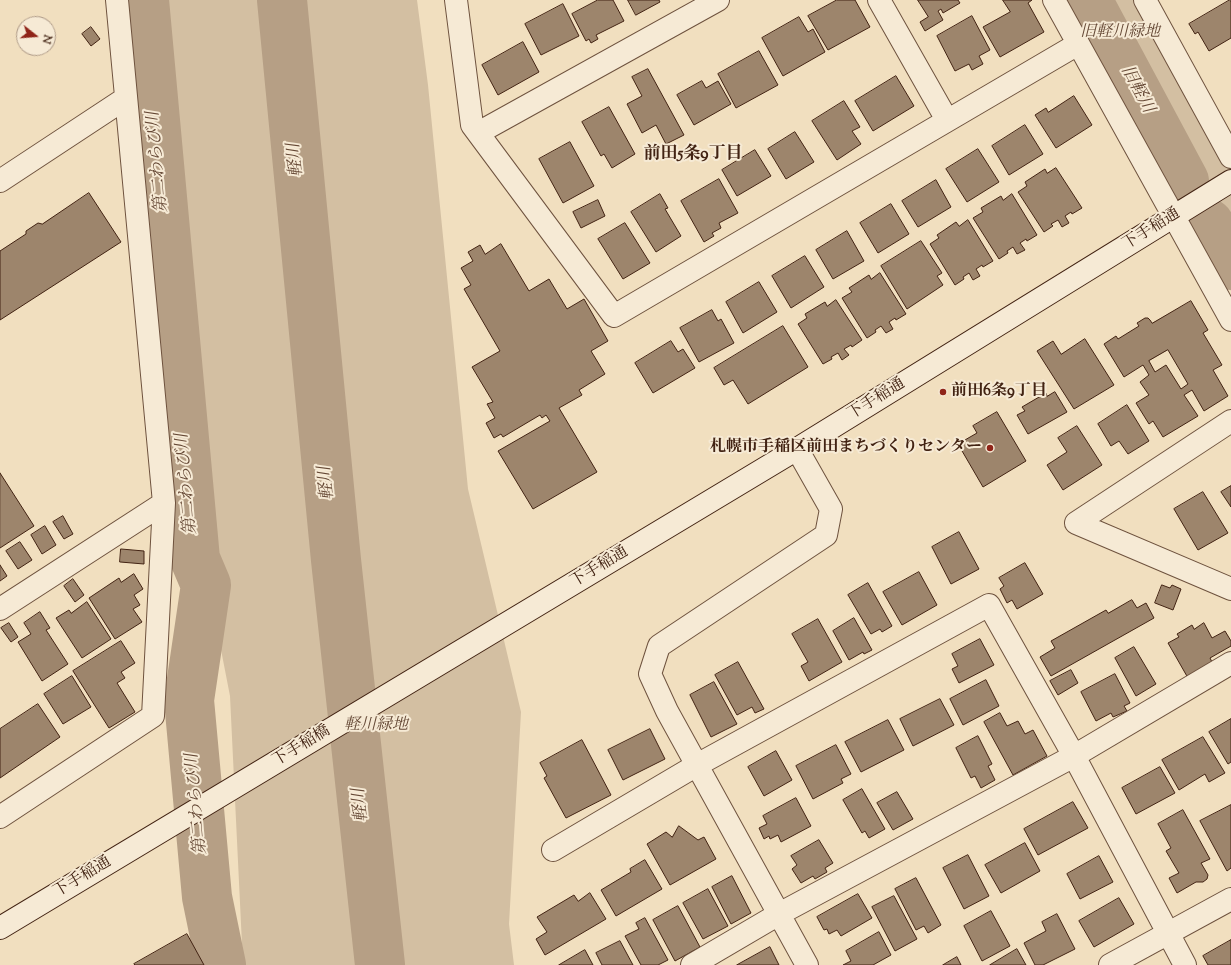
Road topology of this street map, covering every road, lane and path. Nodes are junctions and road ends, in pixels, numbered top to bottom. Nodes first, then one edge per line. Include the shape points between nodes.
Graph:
1 (117, 0) edge
2 (456, 0) edge
3 (718, 0) edge
4 (879, 0) edge
5 (1054, 0) edge
6 (1145, 0) edge
7 (1078, 44) junction
8 (126, 98) junction
9 (947, 120) junction
10 (478, 133) junction
11 (1231, 157) edge
12 (0, 181) edge
13 (1231, 181) edge
14 (1174, 216) junction
15 (1231, 320) edge
16 (1231, 421) edge
17 (797, 449) junction
18 (164, 503) junction
19 (1231, 589) edge
20 (0, 609) edge
21 (520, 616) joint
22 (1231, 663) edge
23 (1074, 756) junction
24 (697, 765) junction
25 (0, 817) edge
26 (166, 828) joint
27 (553, 850) dead end
28 (1231, 898) edge
29 (779, 914) junction
30 (0, 928) edge
31 (1167, 932) junction
32 (692, 965) edge
33 (807, 965) edge
34 (1110, 965) edge
35 (1185, 965) edge

1 - 8 street
2 - 10 street via 472,125
3 - 10 street
4 - 9 street
5 - 7 street
6 - 11 street
7 - 9 street
7 - 14 street
8 - 12 street
8 - 18 street
9 - 10 street via 614,316
13 - 14 street, 下手稲通
14 - 15 street
14 - 17 street, 下手稲通
16 - 19 street via 1076,523
17 - 21 street, 下手稲通
17 - 24 street via 831,509 826,535 659,646 650,674
18 - 20 street
18 - 25 street via 153,716
21 - 26 street, 下手稲橋
22 - 23 street
23 - 24 street via 989,605
23 - 29 street
23 - 31 street
24 - 27 street
24 - 29 street
26 - 30 street, 下手稲通
28 - 31 street
29 - 32 street
29 - 33 street
31 - 34 street
31 - 35 street

